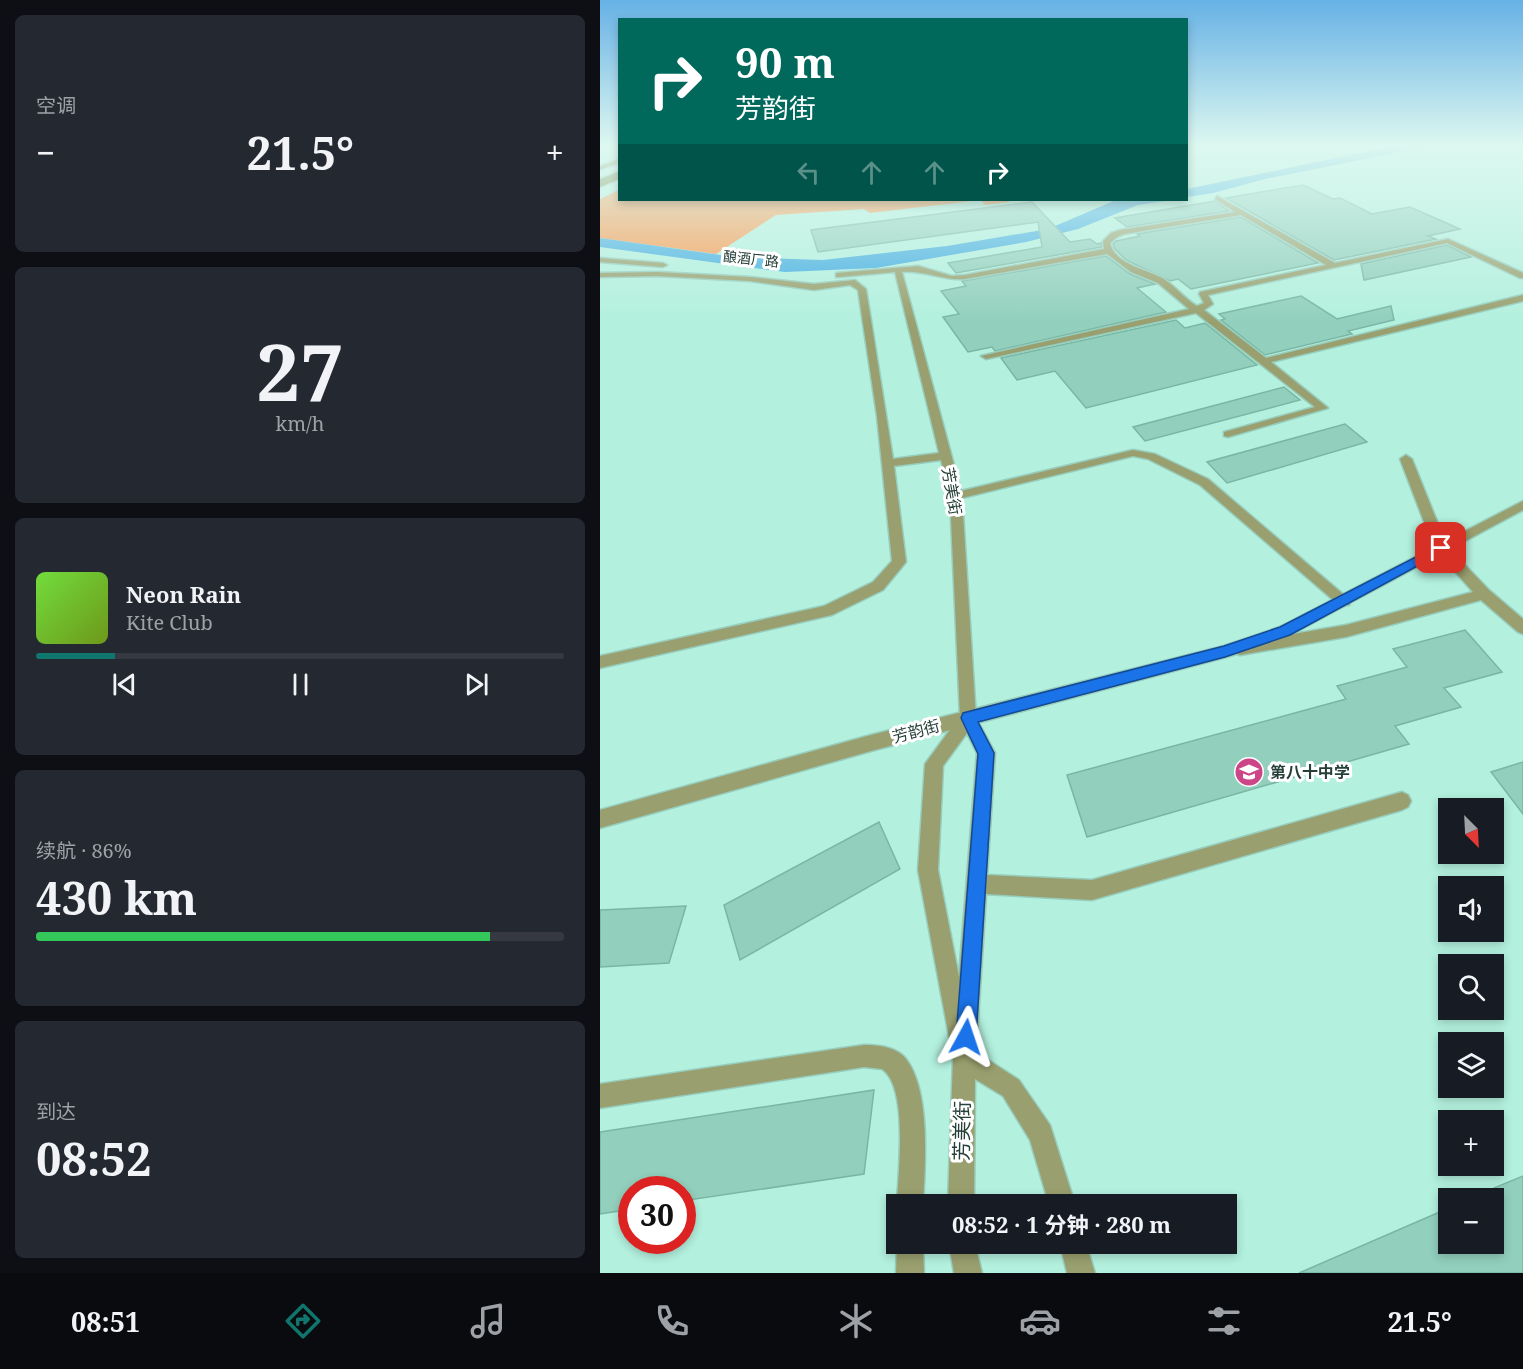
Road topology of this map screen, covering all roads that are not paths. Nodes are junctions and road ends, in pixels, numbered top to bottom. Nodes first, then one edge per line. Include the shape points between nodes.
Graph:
1 (1226, 204) edge
2 (1240, 213) junction
3 (1108, 251) junction
4 (600, 260) edge
5 (1334, 266) junction
6 (898, 270) junction
7 (600, 274) edge
8 (803, 276) dead end
9 (825, 276) dead end
10 (1523, 276) edge
11 (1523, 298) edge
12 (1197, 310) junction
13 (986, 356) dead end
14 (1264, 361) junction
15 (1228, 434) dead end
16 (945, 456) junction
17 (1406, 459) dead end
18 (888, 463) junction
19 (956, 496) junction
20 (1523, 505) edge
21 (1441, 548) junction
22 (1484, 594) junction
23 (1344, 601) junction
24 (1523, 628) edge
25 (1225, 651) junction
26 (600, 662) edge
27 (968, 718) junction
28 (1402, 801) dead end
29 (600, 819) edge
30 (978, 884) junction
31 (964, 1058) junction
32 (600, 1096) edge
33 (910, 1194) edge
34 (961, 1194) edge
35 (1059, 1194) edge
36 (910, 1254) edge
37 (964, 1254) edge
38 (1076, 1254) edge
39 (909, 1273) edge
40 (969, 1273) edge
41 (1081, 1273) edge

1 - 2 street
2 - 3 street via 1123,232 1106,243
2 - 5 street
3 - 6 street via 965,277 952,278 918,268
3 - 12 street via 1134,270 1161,281
4 - 8 street, 酿酒厂路
5 - 10 street via 1448,241
5 - 12 street via 1203,294 1209,304
6 - 9 street
6 - 16 street, 芳美街
7 - 18 street via 750,279 814,287 852,282 862,289
11 - 14 street
12 - 13 street
12 - 14 street
14 - 15 street via 1323,408
16 - 18 street
16 - 19 street, 芳美街
17 - 21 street
18 - 26 street via 899,561 878,586 827,610
19 - 23 street via 1133,453 1151,456 1204,482
19 - 27 street, 芳美街
20 - 21 street, 芳韵街
21 - 22 street
21 - 23 street, 芳韵街
22 - 24 street
22 - 25 street via 1346,631
23 - 25 street, 芳韵街 via 1285,631
25 - 27 street, 芳韵街
27 - 29 street, 芳韵街
27 - 30 street via 986,753
27 - 31 street via 934,764 928,870
28 - 30 street via 1092,890
30 - 31 street
31 - 34 street, 芳美街
31 - 35 street via 1011,1088 1041,1134
32 - 33 street via 864,1056 885,1057 898,1068 908,1088
36 - 39 street
37 - 40 street
38 - 41 street

